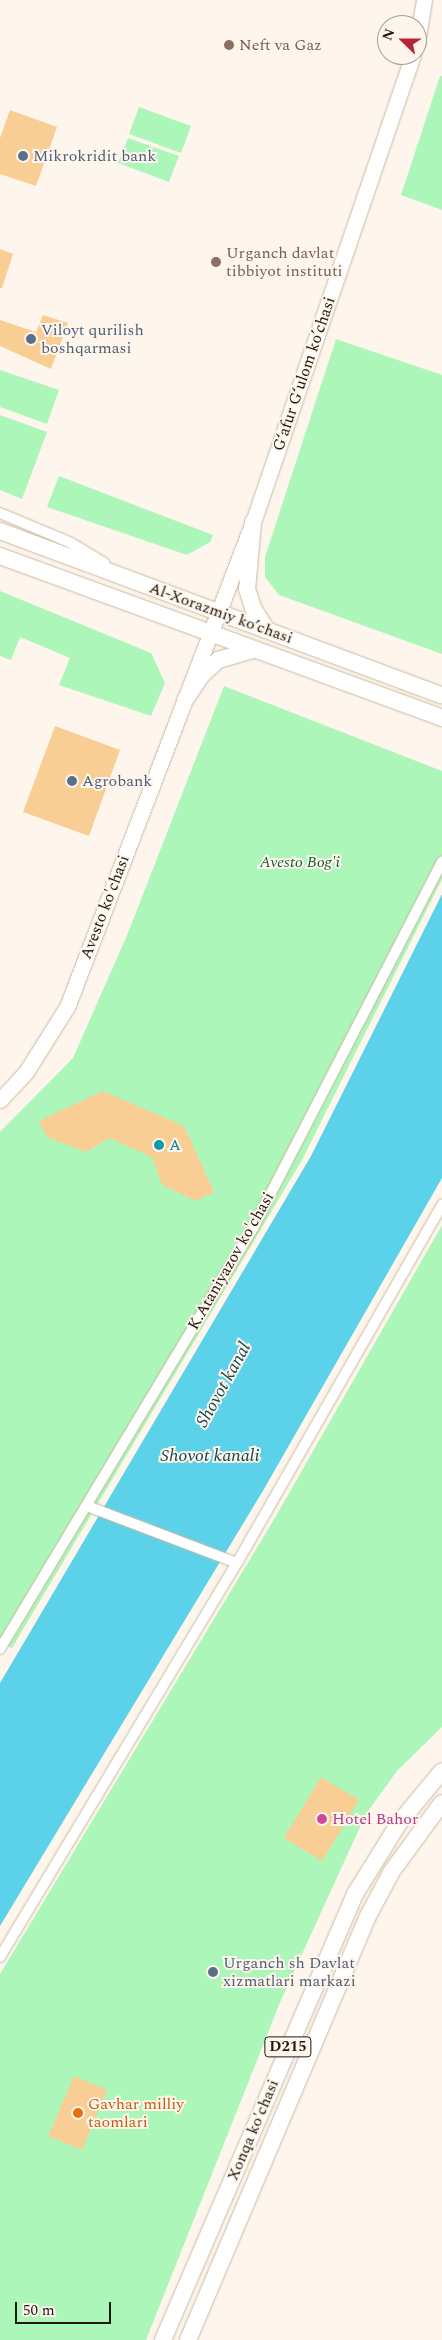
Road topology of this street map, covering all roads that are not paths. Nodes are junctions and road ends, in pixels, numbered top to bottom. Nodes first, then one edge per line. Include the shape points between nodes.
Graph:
1 (424, 0) edge
2 (422, 15) edge
3 (410, 65) edge
4 (0, 512) edge
5 (253, 522) junction
6 (0, 531) edge
7 (0, 556) edge
8 (128, 579) junction
9 (218, 612) junction
10 (267, 630) junction
11 (211, 633) junction
12 (256, 650) junction
13 (442, 695) edge
14 (185, 700) junction
15 (442, 718) edge
16 (442, 861) edge
17 (0, 1100) edge
18 (442, 1205) edge
19 (87, 1506) junction
20 (237, 1563) junction
21 (0, 1649) edge
22 (442, 1771) edge
23 (442, 1803) edge
24 (0, 1957) edge
25 (249, 2141) junction
26 (267, 2149) junction
27 (164, 2340) edge
28 (188, 2340) edge

1 - 2 street
3 - 5 street, Gʻafur Gʻulom ko’chasi
4 - 8 street via 71,543
5 - 9 street, Gʻafur Gʻulom ko’chasi
5 - 10 main road via 247,589 253,608
6 - 8 main road, Al-Xorazmiy ko’chasi
7 - 11 main road, Al-Xorazmiy ko’chasi
8 - 9 main road, Al-Xorazmiy ko’chasi
9 - 10 main road, Al-Xorazmiy ko’chasi
9 - 11 street, Avesto ko'chasi
10 - 13 main road, Al-Xorazmiy ko’chasi
11 - 12 main road, Al-Xorazmiy ko’chasi
11 - 14 street, Avesto ko'chasi
12 - 14 main road via 218,660 202,675
12 - 15 main road, Al-Xorazmiy ko’chasi
14 - 17 street, Avesto ko'chasi via 67,1007 26,1072
16 - 19 street, K.Ataniyazov ko'chasi via 255,1224
18 - 20 street
19 - 20 street
19 - 21 street, K.Ataniyazov ko'chasi
20 - 24 street
22 - 25 main road, Xonqa ko'chasi / D215 via 399,1823 354,1894
23 - 26 main road, Xonqa ko'chasi / D215 via 392,1871 368,1916
25 - 26 main road
25 - 27 main road, Xonqa ko'chasi / D215
26 - 28 main road, Xonqa ko'chasi / D215

